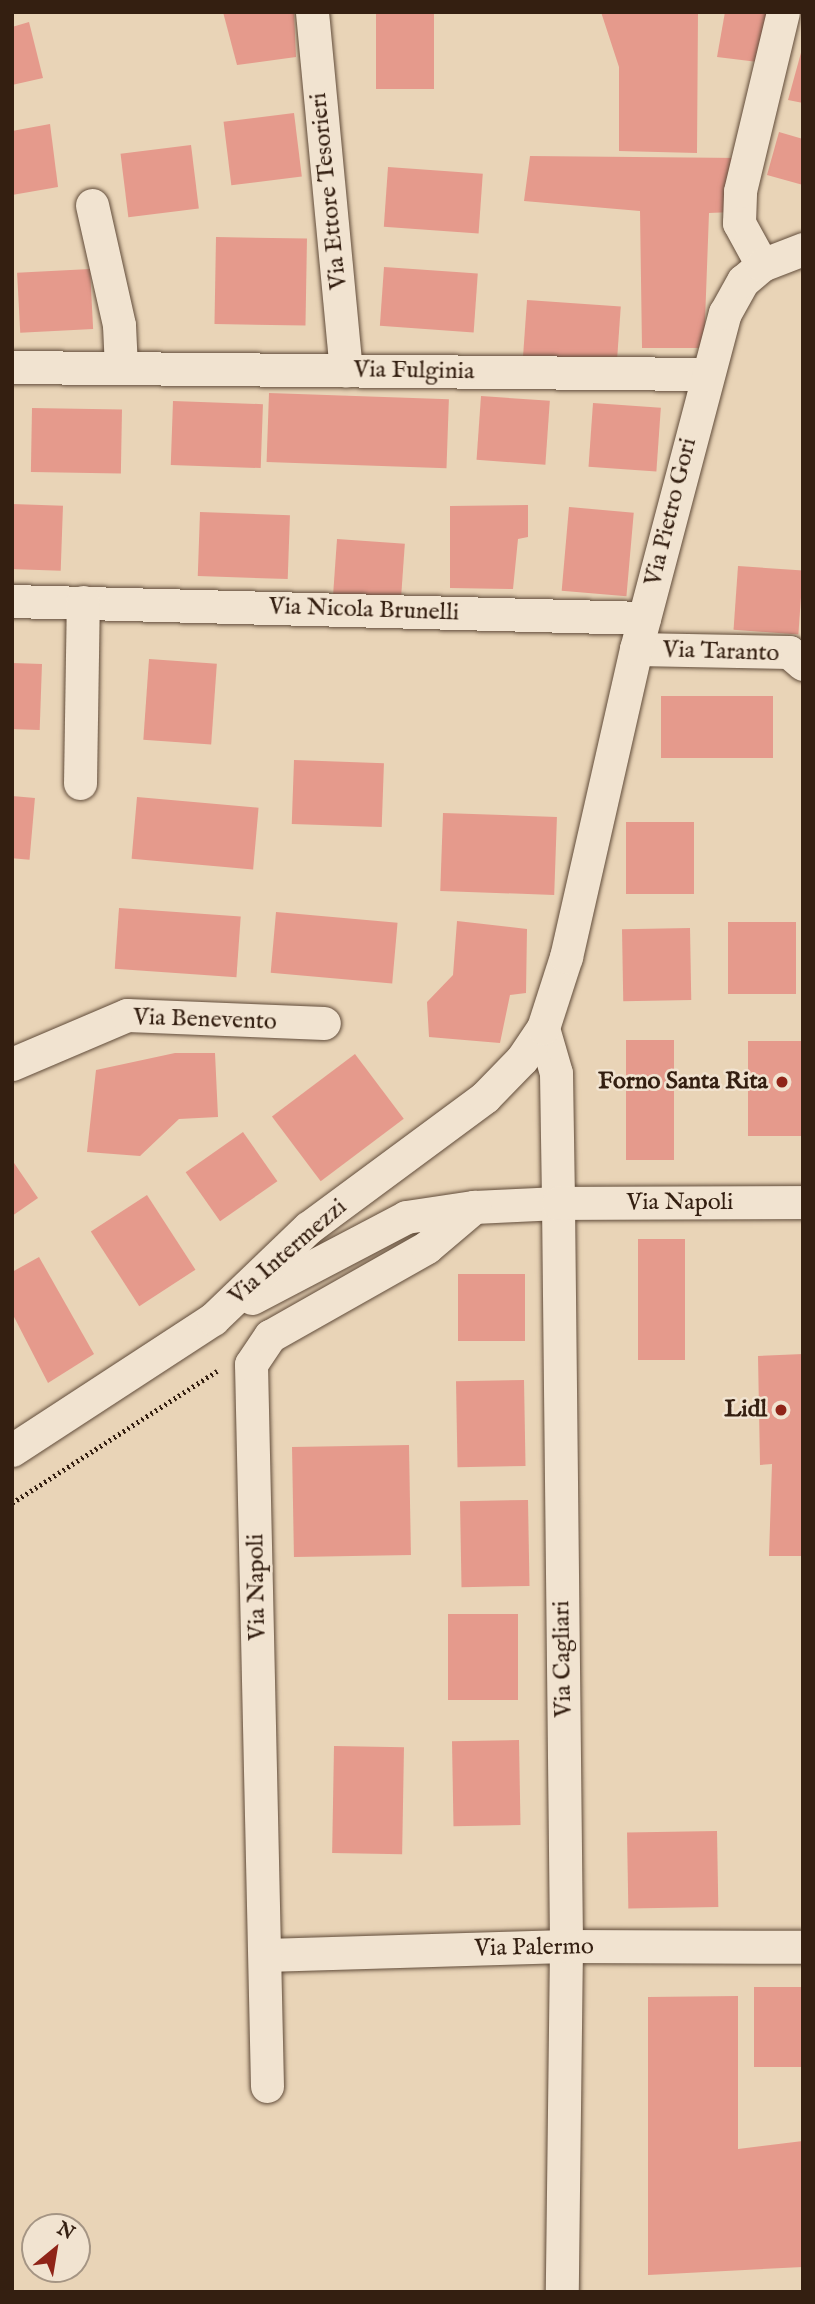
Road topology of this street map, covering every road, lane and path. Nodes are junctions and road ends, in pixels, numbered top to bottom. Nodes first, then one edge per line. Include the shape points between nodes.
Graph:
1 (312, 12) edge
2 (783, 12) edge
3 (92, 205) dead end
4 (803, 249) edge
5 (762, 265) junction
6 (12, 367) edge
7 (121, 368) junction
8 (346, 370) junction
9 (706, 373) junction
10 (12, 601) edge
11 (83, 603) junction
12 (640, 634) junction
13 (803, 664) edge
14 (80, 783) dead end
15 (324, 1023) dead end
16 (543, 1028) junction
17 (12, 1064) edge
18 (803, 1202) edge
19 (558, 1203) junction
20 (474, 1207) junction
21 (213, 1319) junction
22 (226, 1366) dead end
23 (12, 1450) edge
24 (12, 1503) edge
25 (566, 1946) junction
26 (803, 1947) edge
27 (265, 1955) junction
28 (267, 2087) dead end
29 (562, 2292) edge

1 - 8 street, Via Ettore Tesorieri
2 - 5 street via 740,191 739,223
3 - 7 street via 118,325
4 - 5 street
5 - 9 street, Via Pietro Gori via 743,281 725,313
6 - 7 street, Via Fulginia
7 - 8 street, Via Fulginia
8 - 9 street, Via Fulginia
9 - 12 street, Via Pietro Gori
10 - 11 street, Via Nicola Brunelli
11 - 12 street, Via Nicola Brunelli
11 - 14 street
12 - 13 street, Via Taranto via 789,652
12 - 16 street, Via Pietro Gori via 566,957
15 - 17 street, Via Benevento via 127,1015
16 - 19 street, Via Cagliari via 556,1073
16 - 21 street, Via Intermezzi via 522,1059 485,1097 308,1228
18 - 19 street, Via Napoli
19 - 20 street, Via Napoli
19 - 25 street, Via Cagliari
20 - 21 street, Via Napoli via 406,1217
20 - 27 street, Via Napoli via 427,1247 270,1336 251,1364
21 - 23 street, Via Intermezzi
22 - 24 path
25 - 26 street, Via Palermo
25 - 27 street, Via Palermo
25 - 29 street, Via Cagliari
27 - 28 street, Via Napoli

